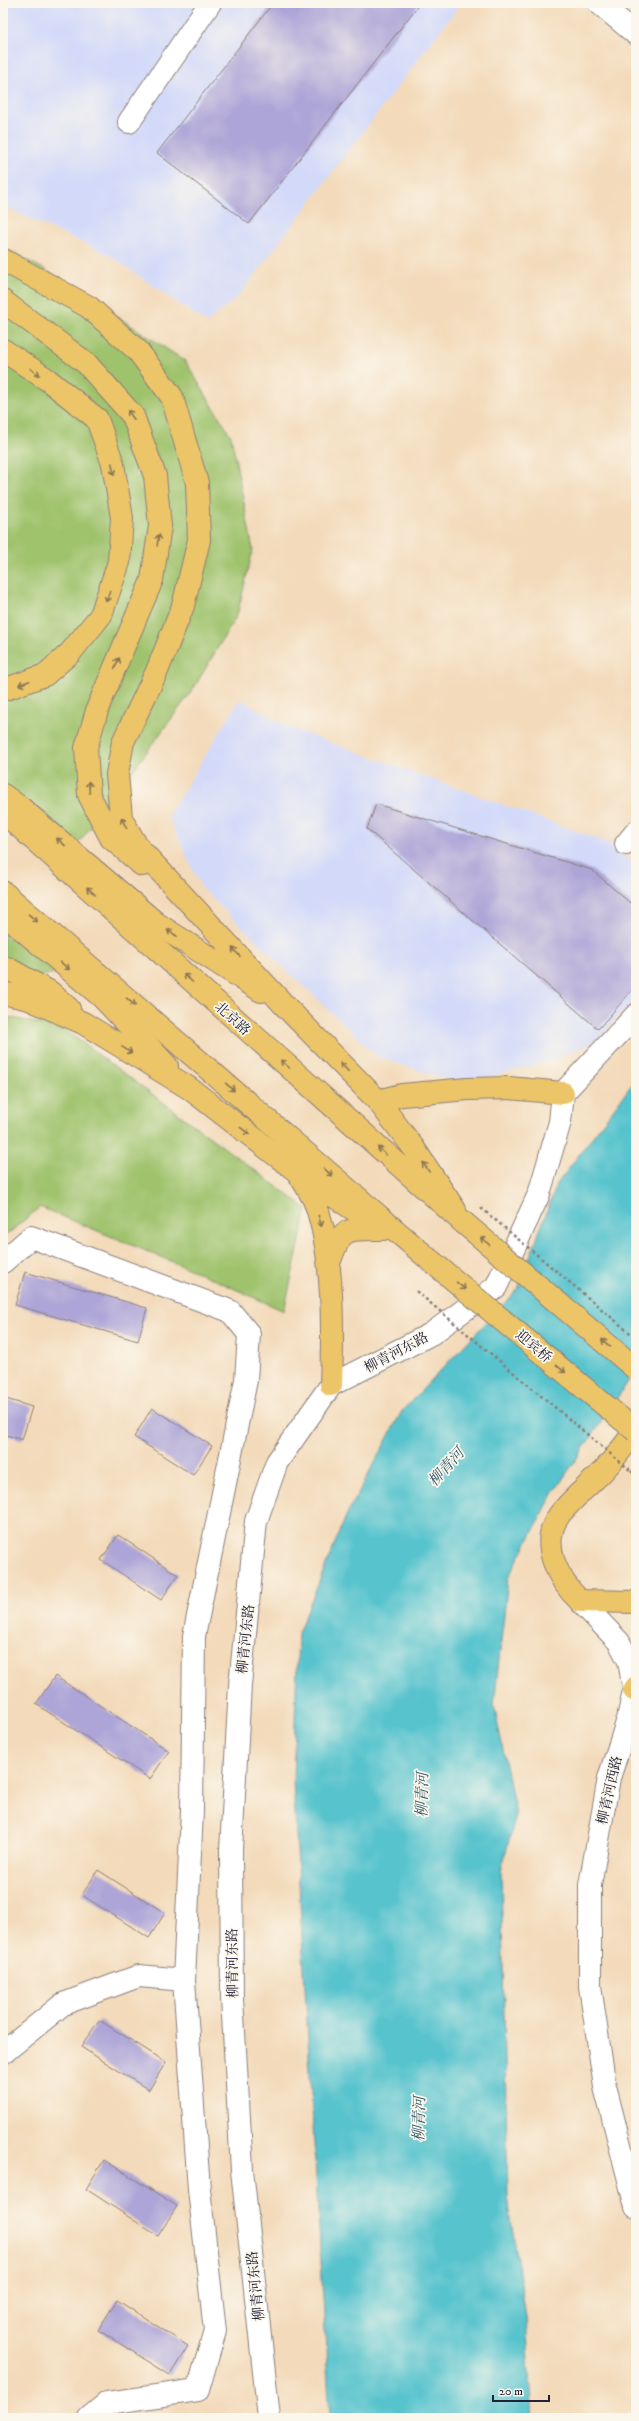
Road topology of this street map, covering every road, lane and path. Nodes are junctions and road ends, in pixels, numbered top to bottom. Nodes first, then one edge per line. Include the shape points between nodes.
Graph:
1 (210, 3) edge
2 (599, 3) edge
3 (618, 3) edge
4 (636, 18) edge
5 (636, 34) edge
6 (129, 122) dead end
7 (3, 260) edge
8 (3, 301) edge
9 (3, 350) edge
10 (3, 690) edge
11 (3, 795) edge
12 (3, 812) edge
13 (3, 892) edge
14 (3, 913) edge
15 (214, 928) junction
16 (3, 968) edge
17 (3, 993) edge
18 (287, 1008) junction
19 (636, 1015) edge
20 (83, 1023) junction
21 (189, 1088) junction
22 (563, 1093) junction
23 (420, 1095) junction
24 (378, 1101) junction
25 (413, 1147) junction
26 (299, 1173) junction
27 (481, 1208) dead end
28 (464, 1223) junction
29 (383, 1229) junction
30 (431, 1261) junction
31 (3, 1262) edge
32 (327, 1266) junction
33 (416, 1291) dead end
34 (636, 1338) edge
35 (636, 1368) edge
36 (331, 1385) junction
37 (636, 1430) edge
38 (636, 1475) edge
39 (580, 1601) junction
40 (636, 1602) edge
41 (635, 1688) edge
42 (184, 1980) junction
43 (3, 2053) edge
44 (636, 2206) edge
45 (88, 2418) edge
46 (269, 2418) edge

1 - 6 street
2 - 5 street
3 - 4 street
15 -> 7 main road via 137,846 121,818 117,774 123,742 157,671 183,606 199,540 197,483 172,397 138,351 89,307
15 -> 8 main road via 111,838 89,795 86,748 98,707 152,580 160,526 154,476 133,416 86,363
9 -> 10 main road via 48,380 97,419 112,464 122,518 118,562 101,616 70,653 45,675
18 -> 11 main road via 156,923
28 -> 12 main road, 北京路
13 -> 30 main road
14 -> 21 main road via 102,997
18 -> 15 main road
16 - 20 main road via 50,992
17 - 20 main road via 29,999
24 -> 18 main road
19 - 22 street
20 -> 21 main road
21 -> 26 main road
22 - 23 main road via 509,1088 467,1089
22 - 36 street, 柳青河东路 via 560,1122 539,1194 496,1287 431,1334
23 - 24 main road via 402,1095
23 - 25 main road via 403,1120
24 - 25 main road
28 -> 25 main road
26 - 29 main road
26 -> 32 main road via 316,1204 324,1231
27 - 34 path, bridge
35 -> 28 main road, bridge
29 - 30 main road
29 - 32 main road via 352,1228 338,1238
30 -> 37 main road, 迎宾桥, bridge
31 - 42 street via 31,1237 230,1311 249,1334 246,1380 194,1636 192,1812
32 - 36 main road via 332,1339
33 - 38 path, bridge
36 - 46 street, 柳青河东路 via 277,1462 256,1521 240,1685 231,1850 232,1998 242,2170
37 - 39 main road, 柳青河西路 via 603,1471 560,1515 552,1533 551,1557 566,1588
39 - 40 main road
39 - 41 street, 柳青河西路 via 619,1642 629,1661
41 - 44 street, 柳青河西路 via 609,1778 590,1885 590,1986 605,2087
42 - 43 street via 139,1976 63,2004
42 - 45 street via 199,2189 215,2331 198,2390 107,2403

